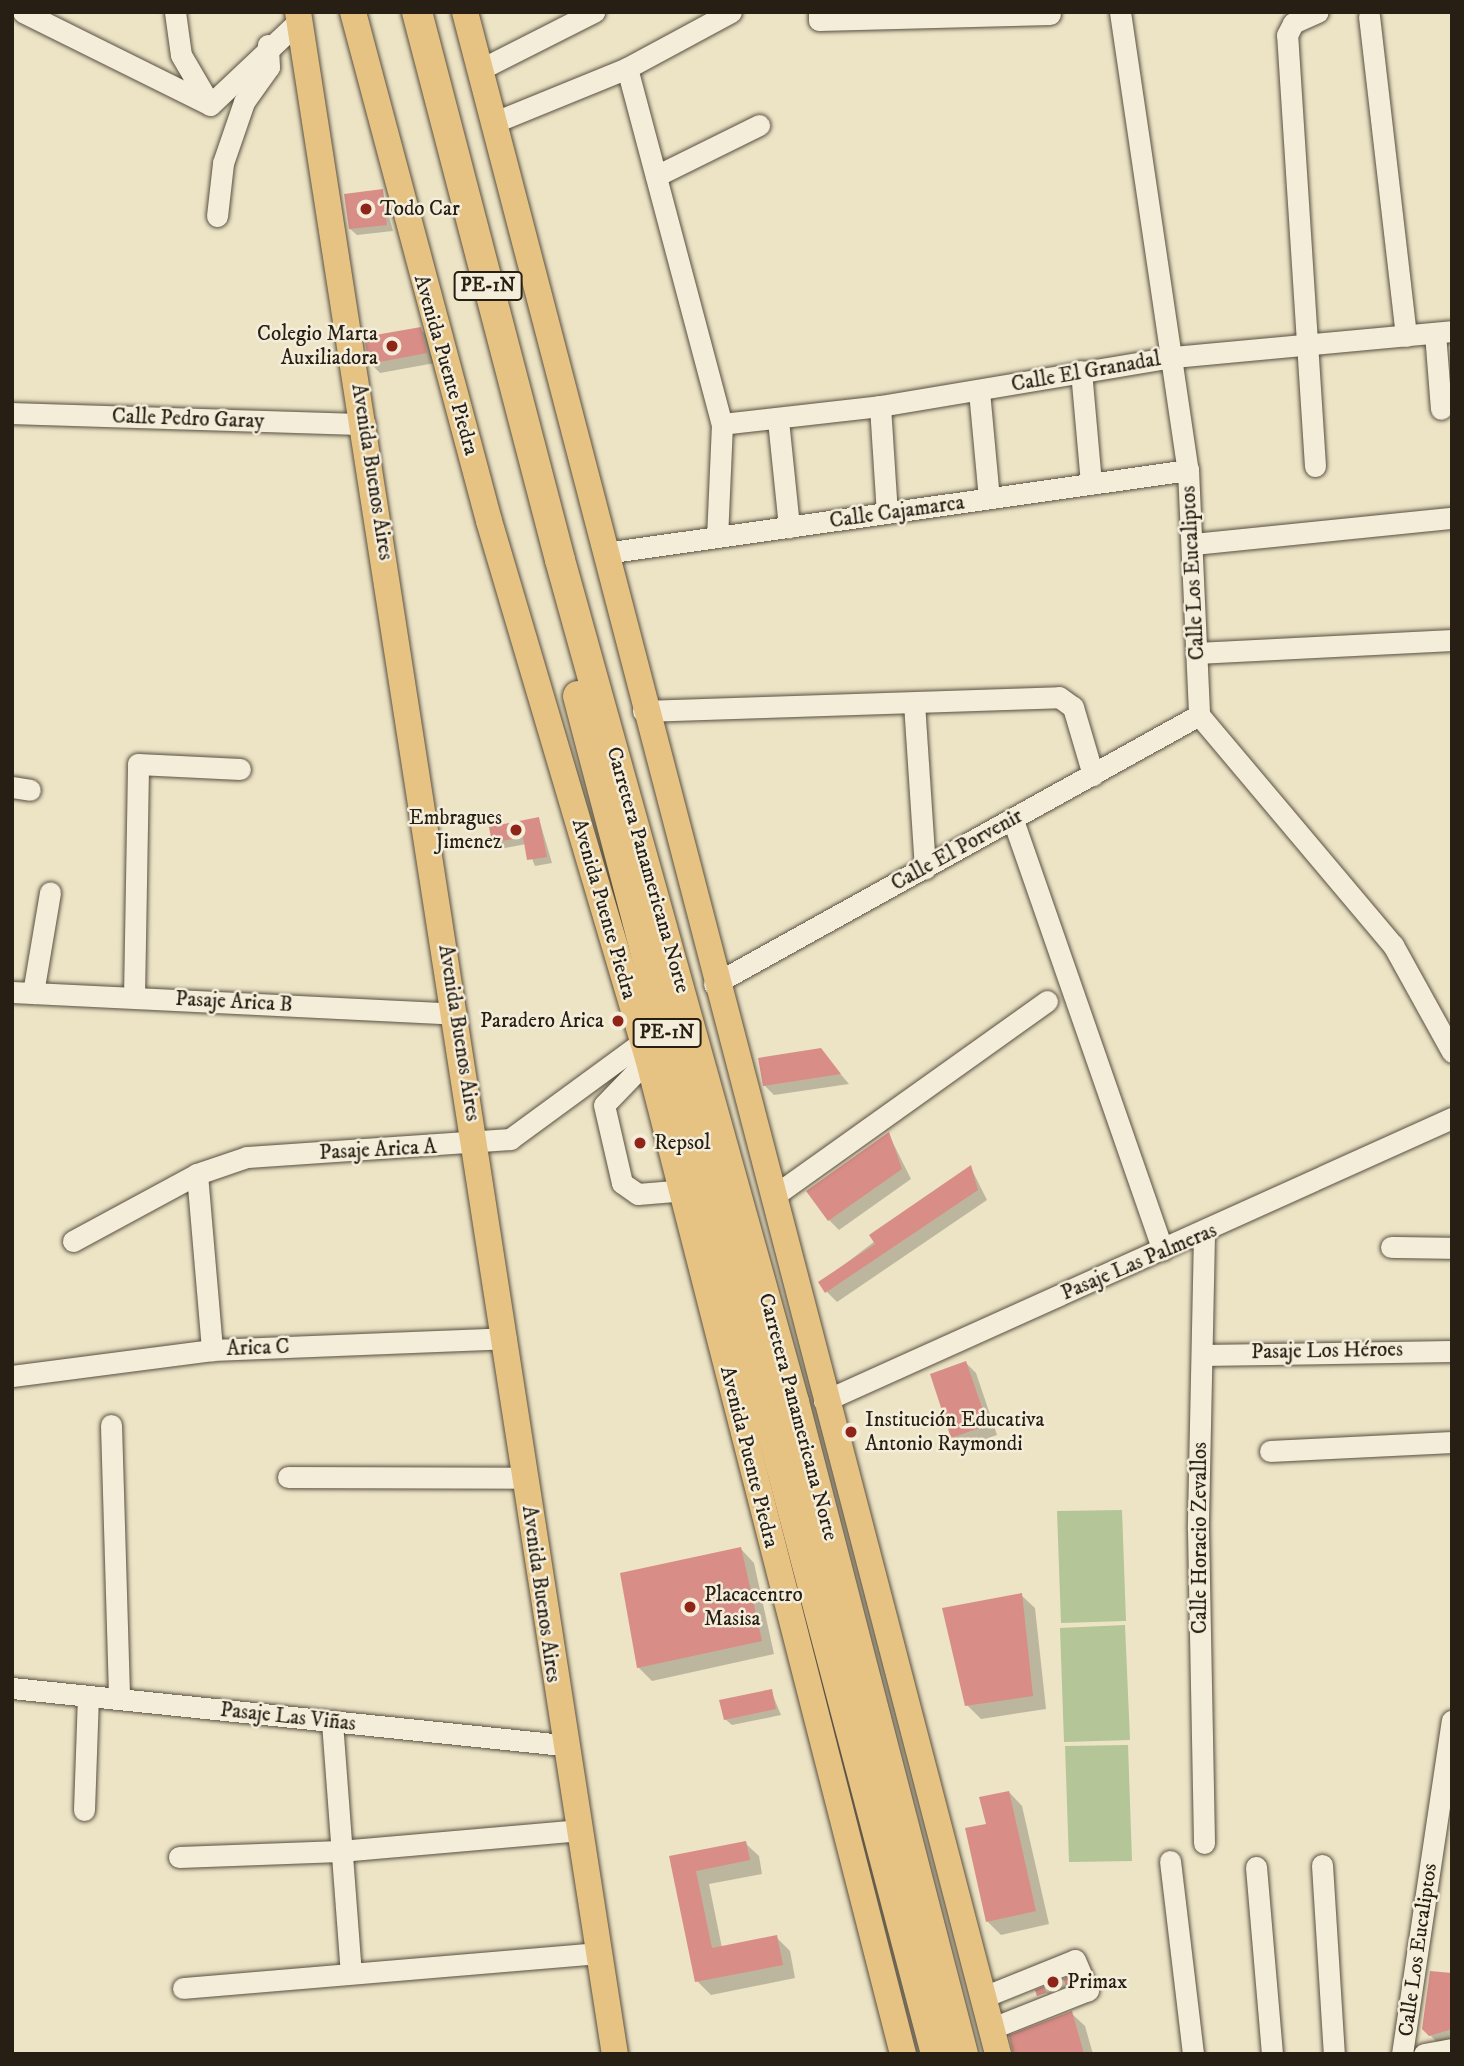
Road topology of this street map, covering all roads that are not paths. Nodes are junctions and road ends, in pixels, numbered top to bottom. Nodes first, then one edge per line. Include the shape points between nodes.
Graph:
1 (175, 12) edge
2 (353, 12) edge
3 (396, 12) edge
4 (417, 12) edge
5 (465, 12) edge
6 (594, 12) edge
7 (732, 12) edge
8 (819, 12) edge
9 (1120, 12) edge
10 (1318, 12) edge
11 (1050, 14) dead end
12 (37, 16) edge
13 (299, 16) edge
14 (1369, 16) dead end
15 (268, 45) junction
16 (627, 68) junction
17 (481, 69) junction
18 (211, 105) junction
19 (495, 122) junction
20 (759, 125) dead end
21 (656, 176) junction
22 (217, 216) dead end
23 (1444, 332) edge
24 (1406, 336) junction
25 (1309, 345) junction
26 (1173, 357) junction
27 (1081, 372) junction
28 (979, 391) junction
29 (880, 406) junction
30 (1441, 409) dead end
31 (12, 413) edge
32 (778, 420) junction
33 (365, 424) junction
34 (722, 424) junction
35 (1315, 466) dead end
36 (1188, 470) junction
37 (1091, 484) junction
38 (989, 498) junction
39 (887, 513) junction
40 (1452, 518) edge
41 (789, 527) junction
42 (717, 537) junction
43 (1194, 544) junction
44 (605, 553) junction
45 (1452, 640) edge
46 (1197, 653) junction
47 (914, 703) junction
48 (643, 711) junction
49 (1199, 715) junction
50 (240, 769) dead end
51 (1093, 775) junction
52 (1013, 820) junction
53 (925, 869) junction
54 (50, 892) dead end
55 (714, 984) junction
56 (23, 992) edge
57 (134, 997) junction
58 (1047, 1001) dead end
59 (455, 1014) junction
60 (656, 1041) junction
61 (1452, 1052) edge
62 (1452, 1118) edge
63 (478, 1146) junction
64 (197, 1174) junction
65 (694, 1189) junction
66 (775, 1195) junction
67 (1204, 1234) junction
68 (73, 1241) dead end
69 (1391, 1247) dead end
70 (1452, 1248) edge
71 (1163, 1250) junction
72 (506, 1338) junction
73 (212, 1350) junction
74 (1452, 1351) edge
75 (1202, 1355) junction
76 (12, 1376) edge
77 (824, 1401) junction
78 (111, 1425) dead end
79 (1452, 1442) edge
80 (1270, 1451) dead end
81 (288, 1477) dead end
82 (523, 1478) junction
83 (15, 1683) edge
84 (88, 1696) junction
85 (119, 1699) junction
86 (1452, 1721) edge
87 (332, 1722) junction
88 (563, 1745) junction
89 (84, 1810) dead end
90 (578, 1830) junction
91 (1204, 1843) dead end
92 (340, 1851) junction
93 (179, 1857) dead end
94 (1170, 1861) dead end
95 (1322, 1865) dead end
96 (1256, 1867) dead end
97 (598, 1954) junction
98 (351, 1972) junction
99 (183, 1988) dead end
100 (981, 1998) junction
101 (994, 2041) edge
102 (1452, 2049) edge
103 (615, 2054) edge
104 (903, 2054) edge
105 (936, 2054) edge
106 (963, 2054) edge
107 (1193, 2054) edge
108 (1272, 2054) edge
109 (1334, 2054) edge
110 (1402, 2054) edge
111 (1424, 2054) edge

1 - 18 street via 181,55
2 - 60 main road, Avenida Puente Piedra via 489,521
3 - 60 highway, Carretera Panamericana Norte / PE-1N
4 - 106 highway, Carretera Panamericana Norte / PE-1N via 560,560 794,1402
5 - 17 main road
6 - 17 street
7 - 16 street
8 - 11 street via 819,20
9 - 26 street, Calle Los Eucaliptos
10 - 25 street via 1293,23 1287,35
12 - 18 street
13 - 15 street
13 - 33 main road, Avenida Buenos Aires
14 - 24 street
15 - 18 street
15 - 22 street via 269,68 244,102 223,163
16 - 19 street
16 - 21 street
17 - 19 main road
19 - 44 main road
20 - 21 street
21 - 34 street
23 - 24 street, Calle El Granadal
23 - 30 street
24 - 25 street, Calle El Granadal
25 - 26 street, Calle El Granadal
25 - 35 street
26 - 27 street, Calle El Granadal
26 - 36 street, Calle Los Eucaliptos
27 - 28 street, Calle El Granadal
27 - 37 street
28 - 29 street, Calle El Granadal
28 - 38 street
29 - 32 street, Calle El Granadal
29 - 39 street
31 - 33 street, Calle Pedro Garay
32 - 34 street, Calle El Granadal
32 - 41 street
33 - 59 main road, Avenida Buenos Aires
34 - 42 street
36 - 37 street, Calle Cajamarca
36 - 43 street, Calle Los Eucaliptos
37 - 38 street, Calle Cajamarca
38 - 39 street, Calle Cajamarca
39 - 41 street, Calle Cajamarca
40 - 43 street
41 - 42 street, Calle Cajamarca
42 - 44 street, Calle Cajamarca
43 - 46 street, Calle Los Eucaliptos
44 - 48 main road
45 - 46 street
46 - 49 street, Calle Los Eucaliptos
47 - 48 street
47 - 51 street via 1068,699
47 - 53 street
48 - 55 main road
49 - 51 street, Calle El Porvenir
49 - 61 street via 1393,945
50 - 57 street via 138,764
51 - 52 street, Calle El Porvenir
52 - 53 street, Calle El Porvenir
52 - 71 street
53 - 55 street, Calle El Porvenir
54 - 56 street
55 - 66 main road
56 - 57 street, Pasaje Arica B
57 - 59 street, Pasaje Arica B
58 - 66 street
59 - 63 main road, Avenida Buenos Aires
60 - 63 street, Pasaje Arica A via 524,1130
60 - 65 highway, Carretera Panamericana Norte / PE-1N
60 - 65 street via 608,1099 604,1112 628,1191
62 - 67 street, Pasaje Las Palmeras
63 - 64 street, Pasaje Arica A via 247,1157
63 - 72 main road, Avenida Buenos Aires
64 - 68 street, Pasaje Arica A
64 - 73 street
65 - 104 main road, Avenida Puente Piedra
65 - 105 highway, Carretera Panamericana Norte / PE-1N
66 - 77 main road
67 - 71 street, Pasaje Las Palmeras
67 - 75 street, Calle Horacio Zevallos
69 - 70 street
71 - 77 street, Pasaje Las Palmeras
72 - 73 street, Arica C
72 - 82 main road, Avenida Buenos Aires
73 - 76 street, Arica C
74 - 75 street, Pasaje Los Héroes
75 - 91 street, Calle Horacio Zevallos
77 - 100 main road
78 - 85 street
79 - 80 street
81 - 82 street
82 - 88 main road, Avenida Buenos Aires
83 - 84 street, Pasaje Las Viñas
84 - 85 street, Pasaje Las Viñas
84 - 89 street
85 - 87 street, Pasaje Las Viñas
86 - 110 street, Calle Los Eucaliptos
87 - 88 street, Pasaje Las Viñas
87 - 92 street
88 - 90 main road, Avenida Buenos Aires
90 - 92 street
90 - 97 main road, Avenida Buenos Aires
92 - 93 street
92 - 98 street
94 - 107 street
95 - 109 street
96 - 108 street
97 - 98 street
97 - 103 main road, Avenida Buenos Aires
98 - 99 street
100 - 101 main road
100 - 101 street via 1054,1984
102 - 111 street

